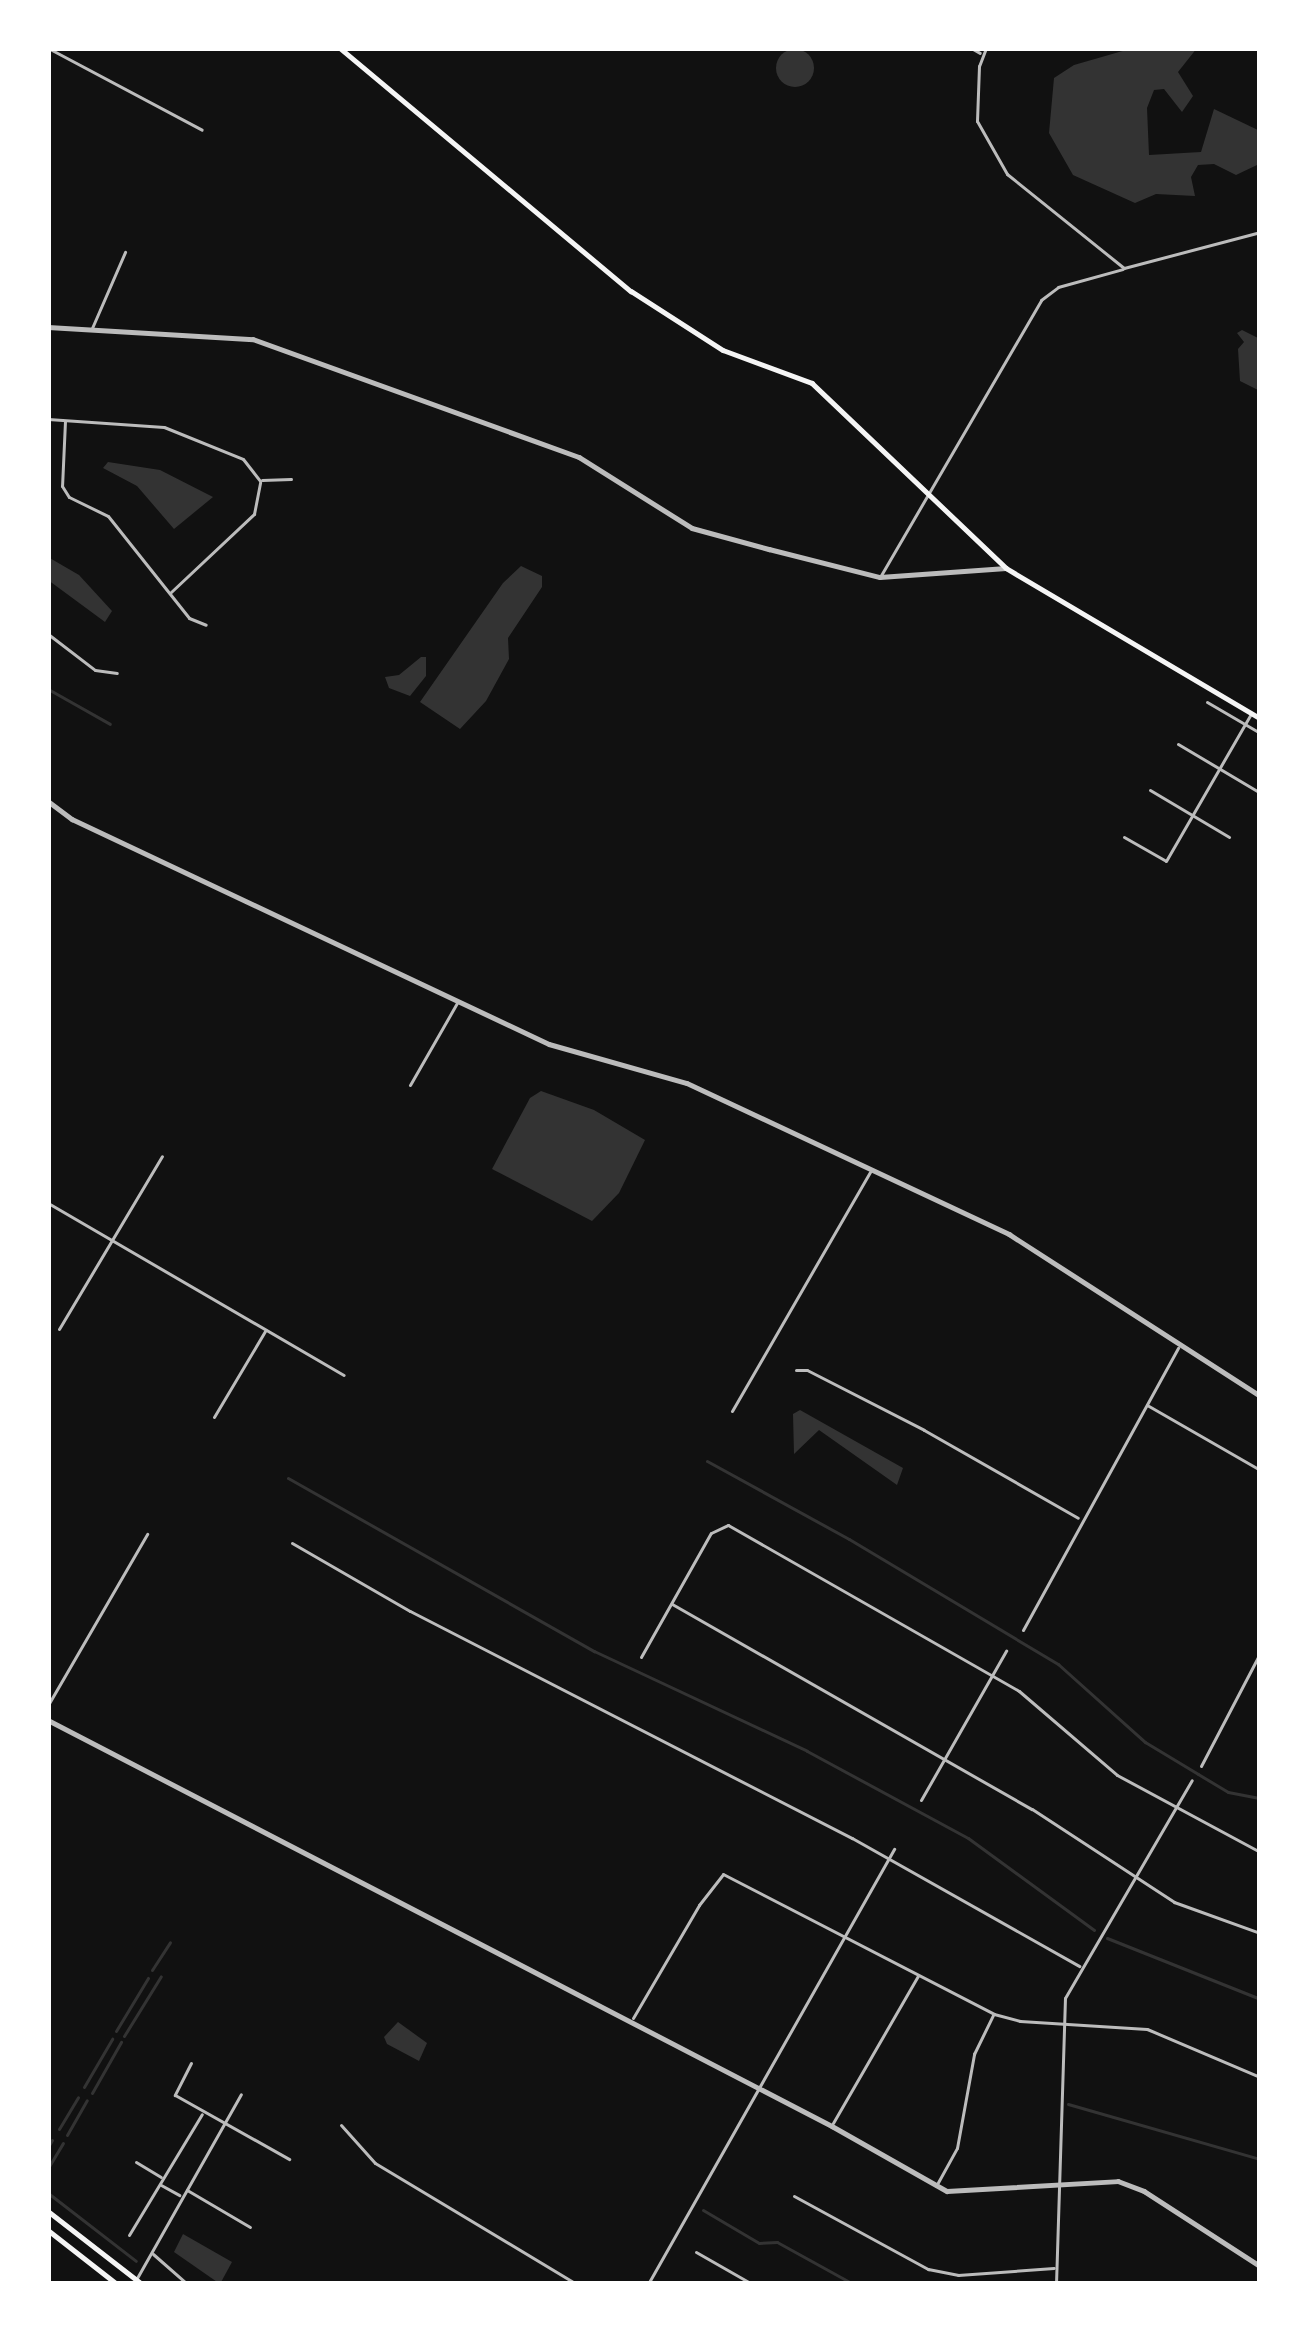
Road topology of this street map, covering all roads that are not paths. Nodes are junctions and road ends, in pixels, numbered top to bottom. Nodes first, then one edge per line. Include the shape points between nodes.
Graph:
1 (48, 48) edge
2 (340, 48) edge
3 (971, 48) edge
4 (984, 51) edge
5 (202, 130) dead end
6 (1260, 232) edge
7 (125, 252) dead end
8 (1124, 268) junction
9 (48, 327) edge
10 (92, 330) junction
11 (48, 419) edge
12 (65, 421) junction
13 (291, 479) dead end
14 (260, 481) junction
15 (927, 496) junction
16 (1006, 568) junction
17 (880, 577) junction
18 (170, 593) junction
19 (206, 625) dead end
20 (48, 634) edge
21 (117, 673) dead end
22 (1207, 701) dead end
23 (1252, 712) junction
24 (1260, 718) edge
25 (1245, 724) junction
26 (1260, 733) edge
27 (1178, 744) dead end
28 (1219, 769) junction
29 (1150, 790) dead end
30 (1257, 791) dead end
31 (48, 801) edge
32 (1192, 815) junction
33 (1124, 837) dead end
34 (1229, 837) dead end
35 (458, 1001) junction
36 (410, 1085) dead end
37 (162, 1156) dead end
38 (871, 1170) junction
39 (48, 1203) edge
40 (112, 1240) junction
41 (59, 1329) dead end
42 (266, 1329) junction
43 (1179, 1346) junction
44 (796, 1370) dead end
45 (344, 1375) dead end
46 (1260, 1396) edge
47 (1146, 1405) junction
48 (732, 1412) dead end
49 (214, 1418) dead end
50 (1260, 1470) edge
51 (1080, 1519) junction
52 (147, 1534) dead end
53 (292, 1543) dead end
54 (671, 1603) junction
55 (1023, 1630) dead end
56 (1006, 1651) dead end
57 (1260, 1653) edge
58 (641, 1657) dead end
59 (992, 1675) junction
60 (48, 1705) edge
61 (48, 1720) edge
62 (944, 1759) junction
63 (1201, 1766) dead end
64 (1192, 1780) dead end
65 (921, 1800) dead end
66 (1174, 1810) junction
67 (894, 1849) dead end
68 (1260, 1852) edge
69 (888, 1859) junction
70 (1132, 1878) junction
71 (1260, 1933) edge
72 (845, 1935) junction
73 (1079, 1966) junction
74 (919, 1974) junction
75 (994, 2014) junction
76 (631, 2021) junction
77 (1063, 2023) junction
78 (191, 2063) dead end
79 (1260, 2078) edge
80 (758, 2088) junction
81 (241, 2094) dead end
82 (203, 2113) junction
83 (225, 2122) junction
84 (341, 2125) dead end
85 (832, 2126) junction
86 (289, 2159) dead end
87 (136, 2162) dead end
88 (161, 2181) junction
89 (1058, 2185) junction
90 (936, 2186) junction
91 (185, 2189) junction
92 (794, 2195) dead end
93 (181, 2197) junction
94 (48, 2211) edge
95 (250, 2227) dead end
96 (48, 2230) edge
97 (130, 2235) dead end
98 (696, 2252) dead end
99 (152, 2253) junction
100 (1260, 2266) edge
101 (1056, 2268) junction
102 (139, 2282) edge
103 (185, 2282) edge
104 (118, 2284) edge
105 (576, 2284) edge
106 (648, 2284) edge
107 (752, 2284) edge
108 (1056, 2284) edge

1 - 5 street
2 - 15 main road via 631,291 723,350 812,383
3 - 4 street
4 - 8 street via 977,121 1007,174
6 - 8 street
7 - 10 street
8 - 15 street via 1046,295
9 - 10 street
10 - 17 street via 253,339 579,457 692,528
11 - 12 street
12 - 14 street via 164,427 244,459
12 - 18 street via 62,486 108,516
13 - 14 street
14 - 18 street via 254,514
15 - 16 main road
15 - 17 street
16 - 17 street
16 - 23 main road
18 - 19 street via 189,618
20 - 21 street via 95,670
22 - 25 street
23 - 24 main road
23 - 25 street
25 - 26 street
25 - 28 street
27 - 28 street
28 - 30 street
28 - 32 street
29 - 32 street
31 - 35 street
32 - 33 street via 1166,861
32 - 34 street
35 - 36 street
35 - 38 street via 549,1044 687,1083
37 - 40 street
38 - 43 street via 1024,1243
38 - 48 street
39 - 40 street
40 - 41 street
40 - 42 street
42 - 45 street
42 - 49 street
43 - 46 street
43 - 47 street
44 - 51 street
47 - 50 street
47 - 51 street
51 - 55 street
52 - 60 street
53 - 69 street
54 - 58 street
54 - 59 street via 720,1525
54 - 62 street
56 - 59 street
57 - 63 street
59 - 62 street
59 - 66 street
61 - 76 street
62 - 65 street
62 - 70 street
64 - 66 street
66 - 68 street
66 - 70 street
67 - 69 street
69 - 72 street
69 - 73 street
70 - 71 street
70 - 73 street
72 - 74 street
72 - 76 street via 727,1875 715,1879
72 - 80 street
73 - 77 street
74 - 75 street
74 - 85 street
75 - 77 street
75 - 90 street via 974,2054 957,2148
76 - 80 street
77 - 79 street via 1148,2029
77 - 89 street
78 - 82 street via 175,2095
80 - 85 street
80 - 106 street
81 - 83 street
82 - 83 street
82 - 88 street
83 - 86 street
83 - 91 street
84 - 105 street via 375,2163
85 - 90 street
87 - 88 street
88 - 93 street
88 - 97 street
89 - 90 street via 960,2194
89 - 100 street via 1131,2184
89 - 101 street
91 - 93 street
91 - 95 street
92 - 101 street via 928,2269 958,2275
93 - 99 street
94 - 102 main road
96 - 104 main road
98 - 107 street
99 - 102 street
99 - 103 street
101 - 108 street

